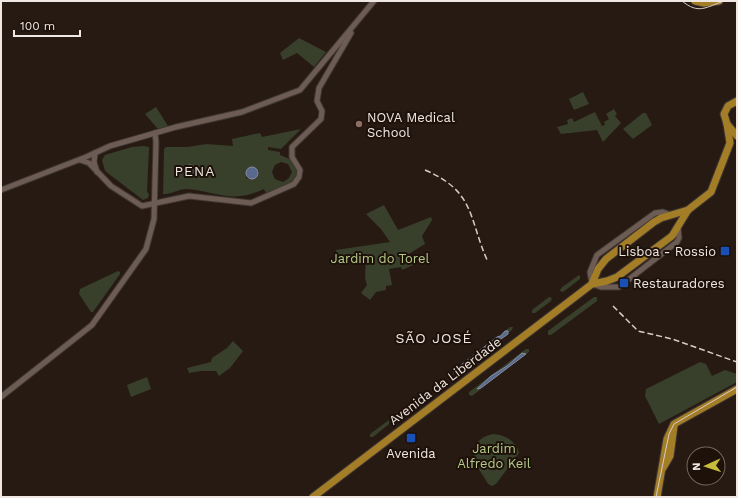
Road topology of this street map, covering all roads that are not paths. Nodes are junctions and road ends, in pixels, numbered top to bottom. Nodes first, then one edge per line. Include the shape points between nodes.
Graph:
1 (374, 1) edge
2 (695, 1) edge
3 (719, 1) edge
4 (358, 21) junction
5 (737, 101) edge
6 (727, 124) junction
7 (155, 133) junction
8 (737, 136) edge
9 (737, 141) edge
10 (727, 150) junction
11 (95, 153) junction
12 (78, 160) junction
13 (97, 173) junction
14 (1, 190) edge
15 (155, 204) junction
16 (688, 210) junction
17 (671, 215) junction
18 (678, 227) junction
19 (592, 284) junction
20 (737, 389) edge
21 (1, 397) edge
22 (313, 497) edge
23 (657, 497) edge

1 - 4 street
2 - 3 main road
4 - 7 street via 302,88 238,113
4 - 15 street via 319,88 317,101 322,111 320,119 292,147 292,156 300,170 294,184 247,204 189,196
5 - 6 main road via 725,110
6 - 8 main road
6 - 10 main road via 730,139
7 - 11 street
7 - 15 street
9 - 10 main road
10 - 16 main road via 709,195
11 - 12 street
11 - 13 street
12 - 13 street via 89,163
12 - 14 street
13 - 15 street via 111,186 140,205
15 - 21 street via 146,249 92,325
16 - 17 main road
16 - 18 main road
17 - 18 main road
17 - 19 main road via 654,222 606,259 598,269
17 - 19 street via 655,213 597,255 590,272
18 - 19 main road via 672,236 621,275
19 - 22 main road, Avenida da Liberdade
20 - 23 main road via 674,424 670,456 663,468

